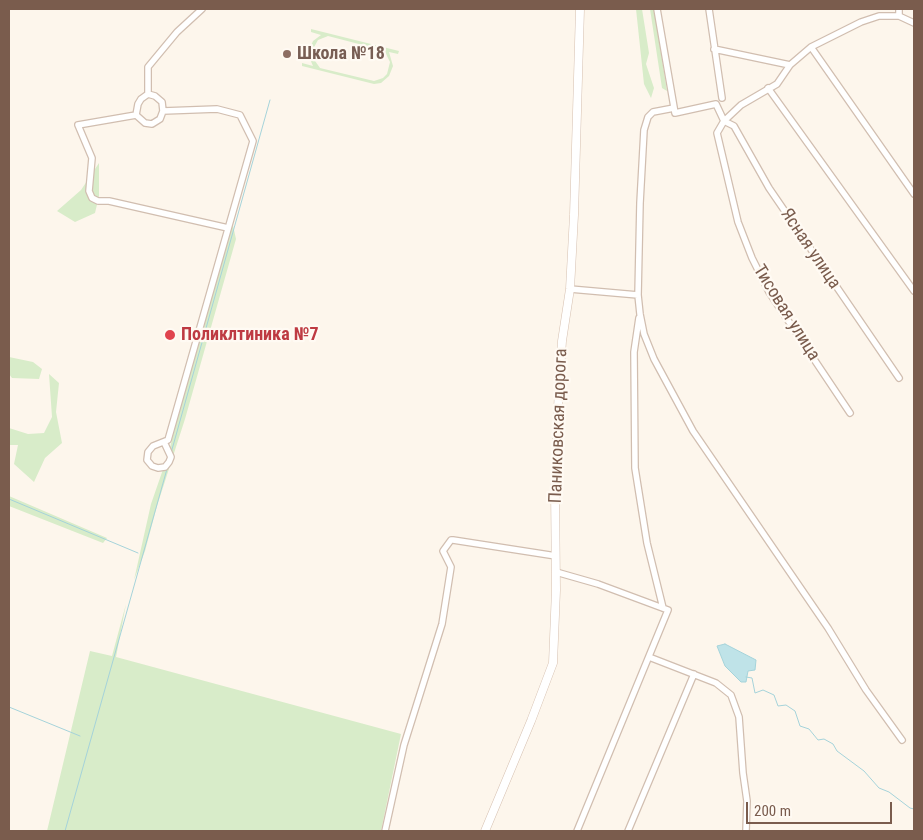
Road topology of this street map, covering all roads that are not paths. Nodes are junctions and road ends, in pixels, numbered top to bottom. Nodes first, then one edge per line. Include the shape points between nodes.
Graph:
1 (202, 9) edge
2 (580, 9) edge
3 (657, 9) edge
4 (709, 9) edge
5 (899, 9) edge
6 (899, 16) junction
7 (914, 23) edge
8 (811, 47) junction
9 (714, 49) junction
10 (790, 65) junction
11 (768, 88) junction
12 (148, 94) junction
13 (722, 98) dead end
14 (674, 108) junction
15 (163, 111) junction
16 (136, 115) junction
17 (724, 122) junction
18 (914, 194) edge
19 (228, 228) junction
20 (570, 289) junction
21 (914, 291) edge
22 (638, 295) junction
23 (640, 314) junction
24 (899, 378) dead end
25 (850, 413) dead end
26 (164, 442) junction
27 (556, 556) junction
28 (556, 572) junction
29 (663, 608) junction
30 (649, 657) junction
31 (694, 674) junction
32 (902, 740) dead end
33 (385, 831) edge
34 (485, 831) edge
35 (577, 831) edge
36 (628, 831) edge
37 (746, 831) edge

1 - 12 street via 148,67
2 - 20 street, Паниковская дорога
3 - 14 street
4 - 9 street
5 - 6 street
6 - 7 street
6 - 8 street via 879,16 861,22
8 - 10 street
8 - 18 street
9 - 10 street
9 - 13 street
10 - 11 street via 776,84
11 - 17 street via 741,105
11 - 21 street
12 - 15 street via 162,102
12 - 16 street via 140,99
14 - 17 street, Ясная улица via 675,113 716,104
14 - 22 street via 653,112 644,130
15 - 16 street via 160,119 152,124 145,123
15 - 19 street via 217,109 240,115 253,141
16 - 19 street via 78,125 92,158 92,198
17 - 24 street, Ясная улица via 734,126 769,188
17 - 25 street, Тисовая улица via 717,133 738,222 752,258 768,292
19 - 26 street via 168,440
20 - 22 street
20 - 27 street, Паниковская дорога via 560,370
22 - 23 street
23 - 29 street via 634,352 635,468 646,543
23 - 32 street via 654,359 693,431
26 - 26 street via 148,452 147,460 152,466 165,467 171,457
27 - 28 street, Паниковская дорога
27 - 33 street via 451,540 444,552 451,567 442,624 404,745
28 - 29 street
28 - 34 street, Паниковская дорога via 553,663
29 - 30 street via 668,610
30 - 31 street
30 - 35 street
31 - 36 street
31 - 37 street via 716,682 731,695 740,717 747,801

